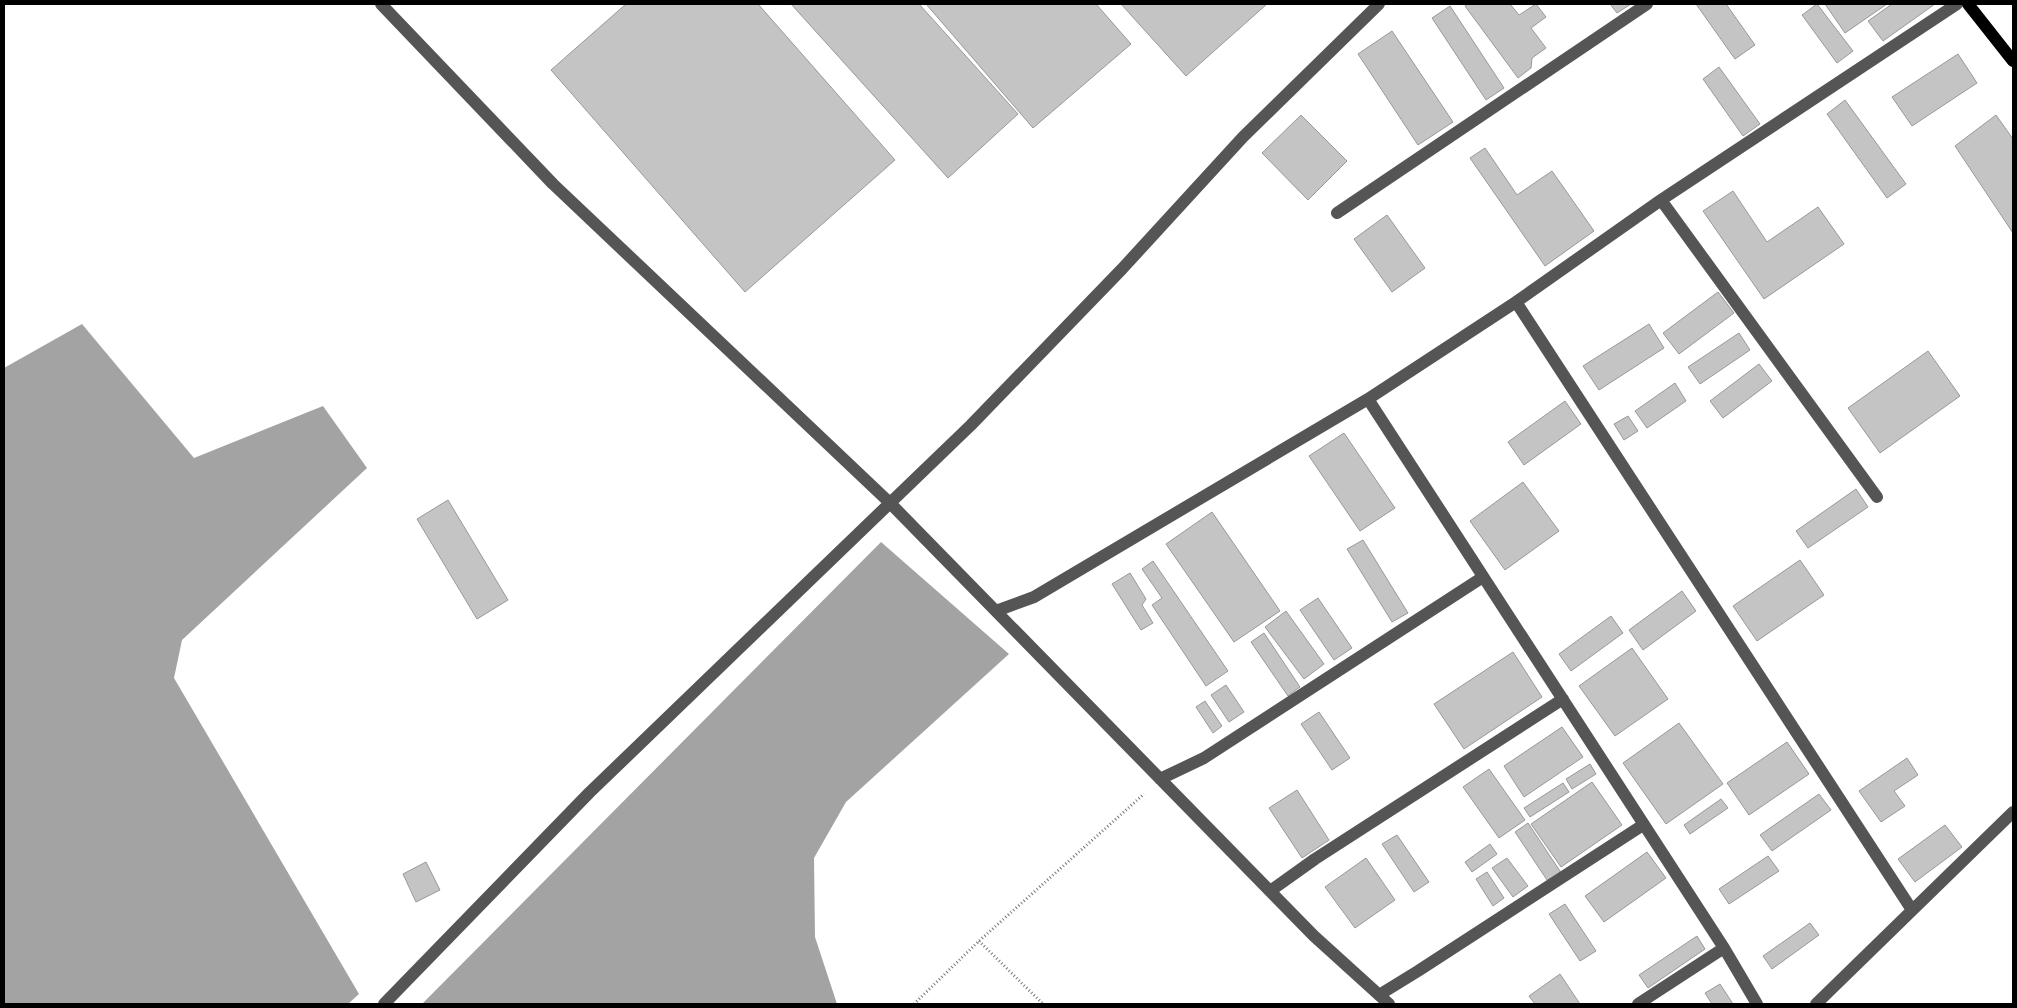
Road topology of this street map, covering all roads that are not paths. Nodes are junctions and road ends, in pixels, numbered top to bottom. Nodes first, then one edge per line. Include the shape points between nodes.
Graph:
1 (381, 4) edge
2 (1379, 4) edge
3 (1647, 4) edge
4 (1957, 4) edge
5 (1968, 4) edge
6 (2013, 61) edge
7 (1661, 200) junction
8 (1337, 213) dead end
9 (1516, 302) junction
10 (1368, 399) junction
11 (1878, 497) dead end
12 (890, 503) junction
13 (1483, 577) junction
14 (996, 612) junction
15 (1563, 699) junction
16 (1160, 779) junction
17 (2013, 812) edge
18 (1643, 825) junction
19 (1270, 891) junction
20 (1912, 910) junction
21 (1724, 948) junction
22 (1379, 995) junction
23 (384, 1004) edge
24 (1390, 1004) edge
25 (1638, 1004) edge
26 (1757, 1004) edge
27 (1816, 1004) edge

1 - 12 street via 553,184
2 - 12 street via 1243,137 1122,269 978,418
3 - 8 street
4 - 7 street
5 - 6 main road
7 - 9 street
7 - 11 street
9 - 10 street
9 - 20 street
10 - 13 street
10 - 14 street via 1034,597
12 - 14 street
12 - 23 street via 589,793
13 - 15 street
13 - 16 street via 1204,758
14 - 16 street
15 - 18 street
15 - 19 street
16 - 19 street
17 - 20 street
18 - 21 street
18 - 22 street
19 - 22 street
20 - 27 street
21 - 25 street
21 - 26 street
22 - 24 street

